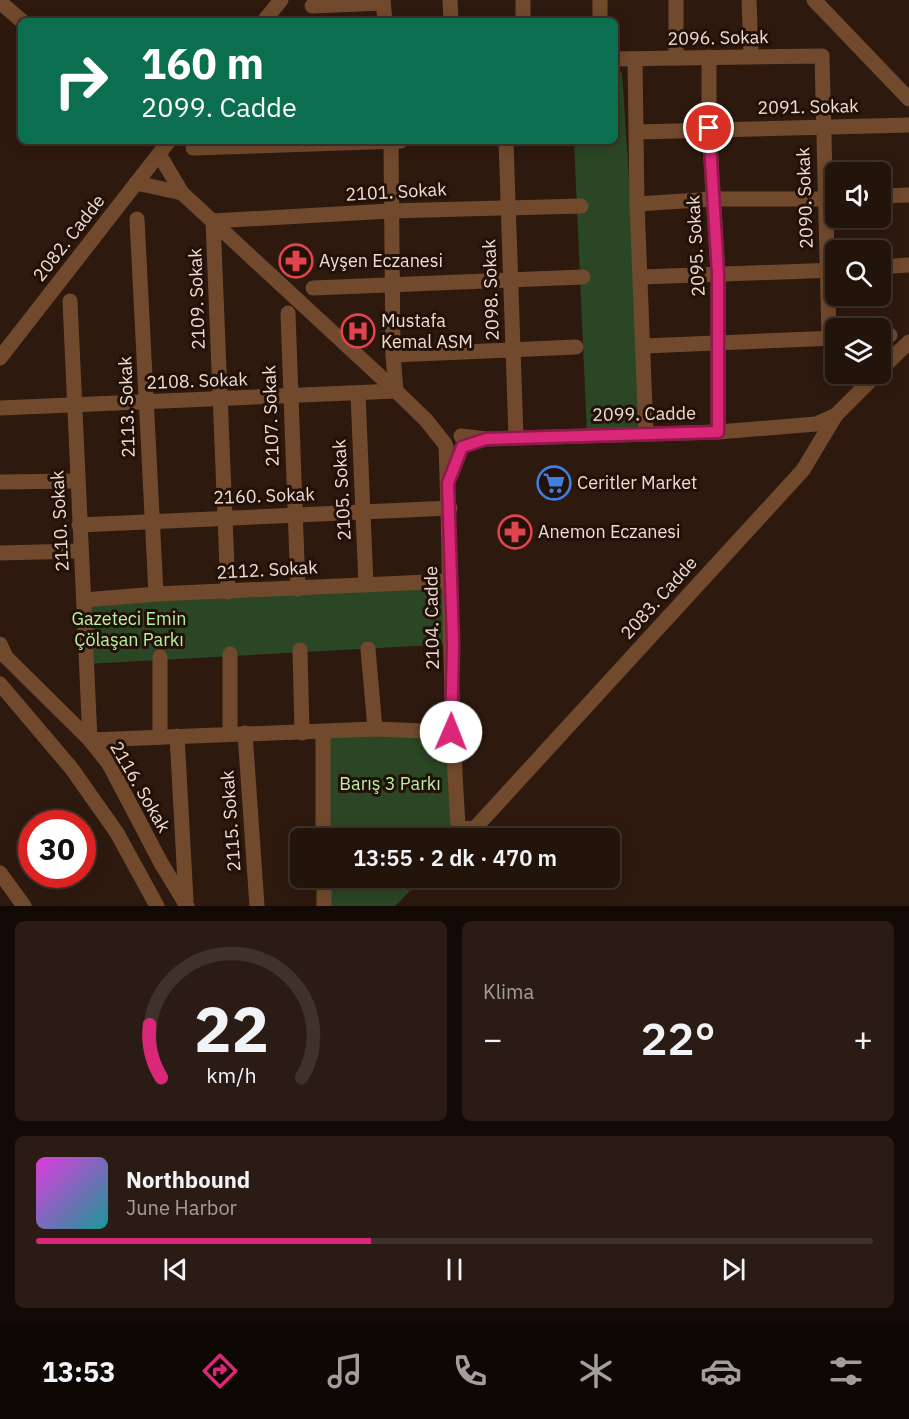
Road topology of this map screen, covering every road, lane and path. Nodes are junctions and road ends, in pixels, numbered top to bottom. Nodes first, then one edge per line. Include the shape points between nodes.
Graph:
1 (281, 0) edge
2 (450, 0) edge
3 (523, 0) edge
4 (600, 0) edge
5 (676, 0) edge
6 (749, 0) edge
7 (814, 0) edge
8 (0, 2) edge
9 (383, 2) edge
10 (312, 6) dead end
11 (19, 18) edge
12 (266, 18) edge
13 (384, 18) edge
14 (451, 18) edge
15 (523, 18) edge
16 (600, 18) edge
17 (751, 56) junction
18 (822, 56) joint
19 (708, 57) junction
20 (676, 58) junction
21 (618, 59) edge
22 (635, 59) junction
23 (909, 99) edge
24 (909, 125) edge
25 (822, 127) junction
26 (709, 128) junction
27 (637, 132) junction
28 (167, 144) edge
29 (306, 144) edge
30 (391, 144) edge
31 (506, 144) edge
32 (193, 148) dead end
33 (159, 154) junction
34 (826, 162) edge
35 (136, 183) junction
36 (182, 193) junction
37 (909, 195) edge
38 (891, 196) edge
39 (713, 199) junction
40 (825, 199) edge
41 (637, 204) junction
42 (581, 206) dead end
43 (508, 207) junction
44 (390, 211) junction
45 (137, 219) dead end
46 (213, 220) junction
47 (909, 266) edge
48 (891, 267) edge
49 (825, 270) edge
50 (718, 273) junction
51 (584, 277) dead end
52 (642, 277) junction
53 (510, 279) junction
54 (392, 284) junction
55 (313, 288) dead end
56 (70, 301) dead end
57 (288, 313) dead end
58 (825, 338) edge
59 (909, 342) edge
60 (719, 344) junction
61 (644, 346) junction
62 (576, 347) dead end
63 (512, 352) junction
64 (393, 355) junction
65 (0, 358) edge
66 (891, 359) edge
67 (867, 384) edge
68 (396, 391) junction
69 (358, 394) junction
70 (289, 397) junction
71 (220, 399) junction
72 (145, 402) junction
73 (74, 405) junction
74 (0, 408) edge
75 (836, 415) junction
76 (718, 432) junction
77 (646, 434) junction
78 (516, 437) junction
79 (455, 443) junction
80 (77, 481) junction
81 (0, 482) edge
82 (450, 508) junction
83 (362, 513) junction
84 (294, 514) junction
85 (225, 517) junction
86 (152, 520) junction
87 (79, 525) junction
88 (79, 550) junction
89 (0, 553) edge
90 (451, 581) junction
91 (366, 585) junction
92 (298, 589) junction
93 (228, 592) junction
94 (156, 594) junction
95 (84, 600) junction
96 (0, 644) edge
97 (368, 649) dead end
98 (300, 650) dead end
99 (230, 654) dead end
100 (159, 657) dead end
101 (0, 684) edge
102 (375, 729) junction
103 (323, 732) junction
104 (451, 732) junction
105 (302, 733) junction
106 (238, 734) junction
107 (177, 736) junction
108 (160, 737) junction
109 (90, 740) junction
110 (458, 824) joint
111 (323, 828) edge
112 (0, 873) edge
113 (324, 888) edge
114 (186, 905) edge
115 (24, 906) edge
116 (157, 906) edge
117 (256, 906) edge
118 (324, 906) edge

1 - 12 street
2 - 14 street
3 - 15 street
4 - 16 street
5 - 20 street
6 - 17 street
7 - 23 street
8 - 11 street
9 - 10 street
9 - 13 street
17 - 18 street, 2096. Sokak
17 - 19 street, 2096. Sokak
18 - 25 street, 2090. Sokak
19 - 20 street, 2096. Sokak
19 - 26 street, 2095. Sokak
20 - 22 street, 2096. Sokak
21 - 22 street, 2096. Sokak
22 - 27 street
24 - 25 street, 2091. Sokak
25 - 26 street, 2091. Sokak
25 - 34 street, 2090. Sokak
26 - 27 street, 2091. Sokak
26 - 39 street, 2095. Sokak
27 - 41 street
28 - 33 street, 2082. Cadde
29 - 32 street
30 - 44 street
31 - 43 street, 2098. Sokak
33 - 35 street, 2082. Cadde
33 - 36 street
35 - 36 street
35 - 65 street, 2082. Cadde
36 - 46 street
37 - 38 street
39 - 40 street
39 - 41 street
39 - 50 street, 2095. Sokak
41 - 52 street
42 - 43 street, 2101. Sokak
43 - 44 street, 2101. Sokak
43 - 53 street, 2098. Sokak
44 - 46 street, 2101. Sokak
44 - 54 street
45 - 72 street, 2113. Sokak
46 - 68 street
46 - 71 street, 2109. Sokak
47 - 48 street
49 - 50 street
50 - 52 street
50 - 60 street, 2095. Sokak
51 - 53 street
52 - 61 street
53 - 54 street
53 - 63 street, 2098. Sokak
54 - 55 street
54 - 64 street
56 - 73 street, 2110. Sokak
57 - 70 street, 2107. Sokak
58 - 60 street
59 - 66 street
60 - 61 street
60 - 76 street, 2095. Sokak
61 - 77 street
62 - 63 street
63 - 64 street
63 - 78 street, 2098. Sokak
64 - 68 street
67 - 75 street, 2083. Cadde
68 - 69 street, 2108. Sokak
68 - 79 street
69 - 70 street, 2108. Sokak
69 - 83 street, 2105. Sokak
70 - 71 street, 2108. Sokak
70 - 84 street, 2107. Sokak
71 - 72 street, 2108. Sokak
71 - 85 street, 2109. Sokak
72 - 73 street, 2108. Sokak
72 - 86 street, 2113. Sokak
73 - 74 street, 2108. Sokak
73 - 80 street, 2110. Sokak
75 - 76 street, 2099. Cadde via 816,424
75 - 110 street, 2083. Cadde via 803,470 475,828 462,829
76 - 77 street, 2099. Cadde
77 - 78 street, 2099. Cadde
78 - 79 street, 2099. Cadde
79 - 82 street, 2104. Cadde via 448,483
80 - 81 street
80 - 87 street, 2110. Sokak
82 - 83 street, 2160. Sokak
82 - 90 street, 2104. Cadde
83 - 84 street, 2160. Sokak
83 - 91 street, 2105. Sokak
84 - 85 street, 2160. Sokak
84 - 92 street, 2107. Sokak
85 - 86 street, 2160. Sokak
85 - 93 street, 2109. Sokak
86 - 87 street, 2160. Sokak
86 - 94 street, 2113. Sokak
87 - 88 street, 2110. Sokak
88 - 89 street
88 - 95 street, 2110. Sokak
90 - 91 street, 2112. Sokak
90 - 104 street, 2104. Cadde
91 - 92 street, 2112. Sokak
92 - 93 street, 2112. Sokak
93 - 94 street, 2112. Sokak
94 - 95 street, 2112. Sokak
95 - 109 street, 2110. Sokak
96 - 109 street, 2116. Sokak via 6,657
97 - 102 street
98 - 105 street
99 - 106 street
100 - 108 street
101 - 116 street via 85,787 117,833
102 - 103 street
102 - 104 street
103 - 105 street
103 - 111 street
104 - 110 street, 2104. Cadde
105 - 106 street
106 - 107 street
106 - 117 street, 2115. Sokak
107 - 108 street
107 - 114 street
108 - 109 street
109 - 114 street, 2116. Sokak via 109,764
112 - 115 street
113 - 118 street

